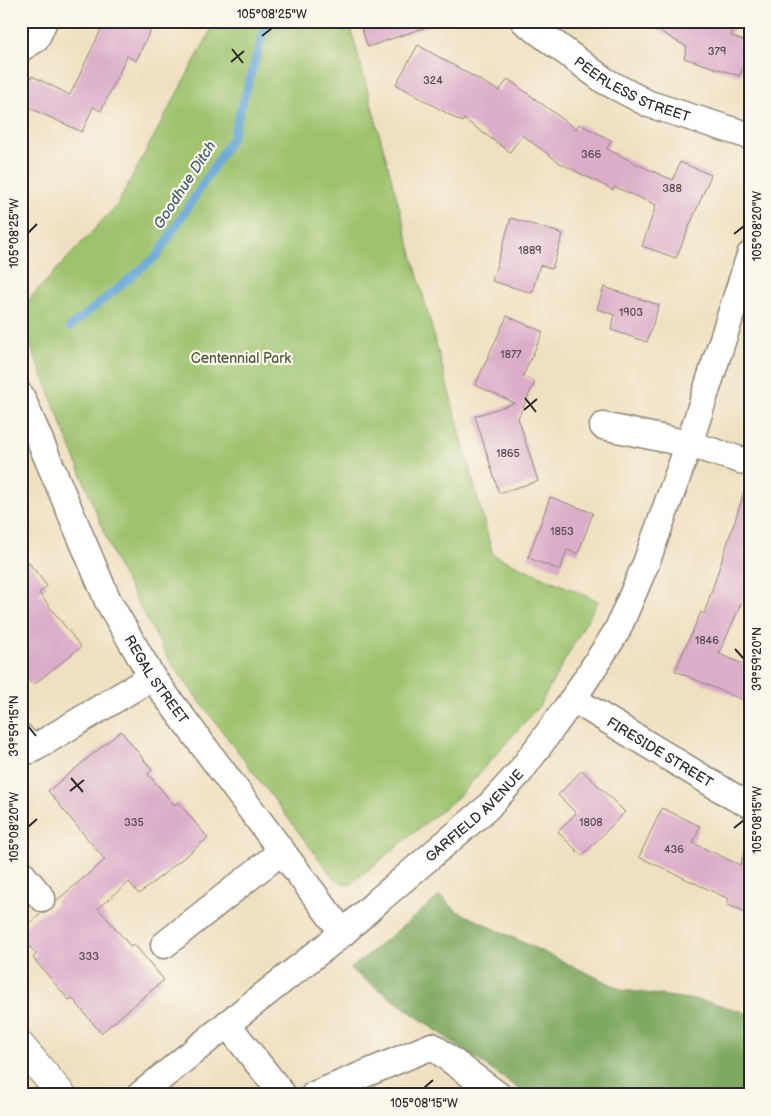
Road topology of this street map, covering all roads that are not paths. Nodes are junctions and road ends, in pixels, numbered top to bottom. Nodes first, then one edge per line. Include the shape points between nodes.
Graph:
1 (44, 21) edge
2 (524, 21) edge
3 (21, 48) edge
4 (750, 136) edge
5 (750, 255) edge
6 (21, 396) edge
7 (603, 426) dead end
8 (29, 436) edge
9 (689, 444) junction
10 (750, 463) edge
11 (152, 677) junction
12 (573, 699) junction
13 (25, 749) edge
14 (750, 804) edge
15 (282, 851) junction
16 (21, 874) edge
17 (42, 898) dead end
18 (343, 933) junction
19 (164, 945) dead end
20 (227, 1024) junction
21 (21, 1046) edge
22 (62, 1095) edge
23 (140, 1095) edge
24 (283, 1095) edge
25 (314, 1095) edge
26 (498, 1095) edge

1 - 3 street via 36,39
2 - 4 street, PEERLESS STREET via 605,81 648,104
5 - 9 street, GARFIELD AVENUE
6 - 8 street, REGAL STREET
7 - 9 street
8 - 11 street, REGAL STREET via 108,600
9 - 10 street
9 - 12 street, GARFIELD AVENUE via 646,563 617,631
11 - 13 street
11 - 15 street, REGAL STREET
12 - 14 street, FIRESIDE STREET
12 - 18 street, GARFIELD AVENUE via 520,772 487,808
15 - 18 street, REGAL STREET
15 - 19 street
16 - 17 street
18 - 20 street, GARFIELD AVENUE
20 - 23 street, GARFIELD AVENUE
20 - 24 street
21 - 22 main road
25 - 26 street via 432,1046

